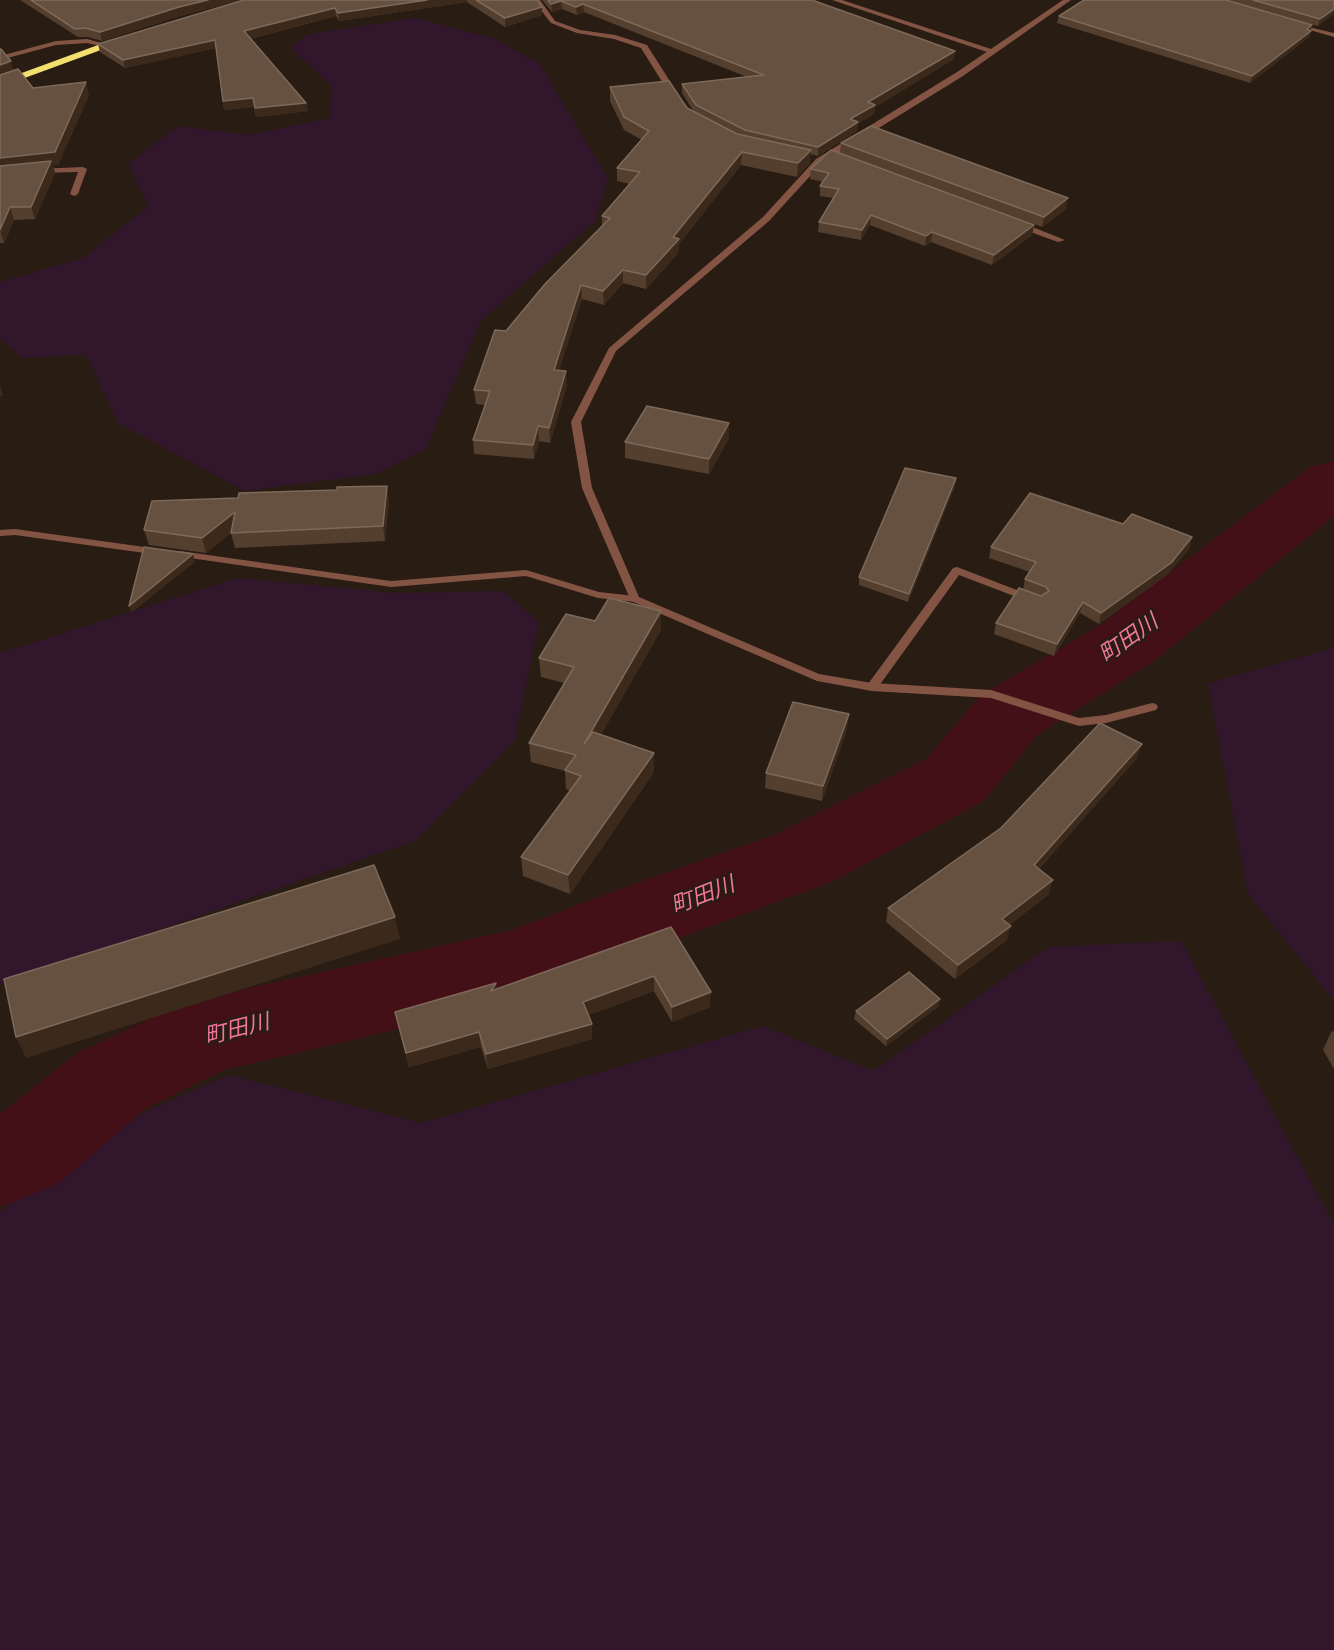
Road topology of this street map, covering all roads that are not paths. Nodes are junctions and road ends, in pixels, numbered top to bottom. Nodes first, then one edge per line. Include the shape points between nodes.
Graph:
1 (536, 0) edge
2 (834, 0) edge
3 (1068, 0) edge
4 (1291, 23) edge
5 (1334, 36) edge
6 (127, 38) edge
7 (105, 45) junction
8 (993, 51) junction
9 (0, 58) edge
10 (0, 84) edge
11 (680, 103) edge
12 (830, 155) junction
13 (808, 159) edge
14 (842, 159) edge
15 (819, 161) junction
16 (33, 171) edge
17 (74, 194) dead end
18 (1006, 220) edge
19 (1061, 240) dead end
20 (0, 533) edge
21 (635, 598) junction
22 (1039, 602) edge
23 (872, 687) junction
24 (1152, 707) dead end

1 - 11 street via 553,22 644,47
2 - 8 street
3 - 8 street
4 - 5 street
6 - 7 main road
7 - 9 street via 87,41 56,43
7 - 10 main road
8 - 12 street
12 - 14 street
12 - 15 street
13 - 15 street
15 - 21 street via 766,219 612,350 576,422 587,488
16 - 17 street via 83,169
18 - 19 street
20 - 21 street via 391,584 526,573 598,596
21 - 23 street via 817,677
22 - 23 street via 957,570
23 - 24 street via 991,694 1079,722

